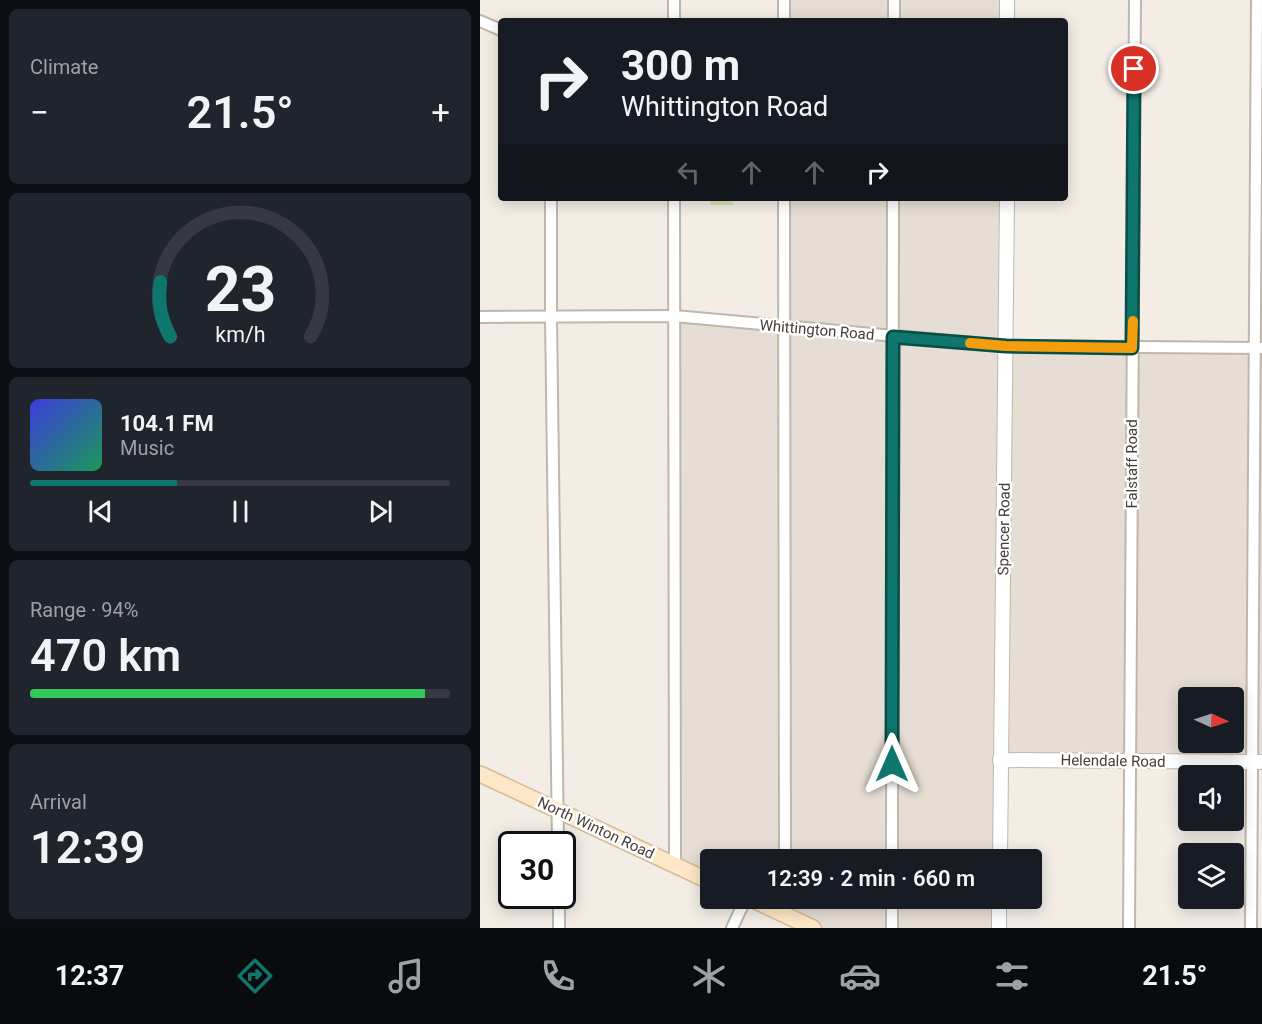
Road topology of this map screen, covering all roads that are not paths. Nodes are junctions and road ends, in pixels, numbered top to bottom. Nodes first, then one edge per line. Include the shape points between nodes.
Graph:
1 (674, 0) edge
2 (784, 0) edge
3 (894, 0) edge
4 (1007, 0) edge
5 (1135, 0) edge
6 (1257, 0) edge
7 (674, 18) edge
8 (784, 18) edge
9 (894, 18) edge
10 (1007, 18) edge
11 (480, 21) edge
12 (498, 29) edge
13 (551, 201) edge
14 (674, 201) edge
15 (783, 201) edge
16 (893, 201) edge
17 (1007, 201) edge
18 (674, 316) junction
19 (480, 317) edge
20 (551, 317) junction
21 (783, 326) junction
22 (893, 337) junction
23 (1006, 346) junction
24 (1132, 348) junction
25 (1258, 348) edge
26 (1000, 760) junction
27 (1131, 761) junction
28 (1257, 762) edge
29 (480, 774) edge
30 (557, 809) junction
31 (558, 831) edge
32 (785, 849) edge
33 (892, 849) edge
34 (1000, 849) edge
35 (675, 865) junction
36 (700, 877) edge
37 (559, 909) edge
38 (742, 909) edge
39 (772, 909) edge
40 (785, 909) edge
41 (892, 909) edge
42 (999, 909) edge
43 (785, 915) junction
44 (559, 928) edge
45 (732, 928) edge
46 (813, 928) edge
47 (892, 928) edge
48 (999, 928) edge
49 (1129, 928) edge
50 (1251, 928) edge

1 - 7 street
2 - 8 street
3 - 9 street
4 - 10 street
5 - 24 street, Falstaff Road
6 - 25 street
11 - 12 street
13 - 20 street
14 - 18 street
15 - 21 street
16 - 22 street
17 - 23 street, Spencer Road
18 - 20 street, Whittington Road
18 - 21 street, Whittington Road
18 - 35 street
19 - 20 street, Whittington Road
20 - 30 street
21 - 22 street, Whittington Road
21 - 32 street
22 - 23 street, Whittington Road
22 - 33 street
23 - 24 street, Whittington Road
23 - 26 street, Spencer Road
24 - 25 street, Whittington Road
24 - 27 street, Falstaff Road
25 - 28 street
26 - 27 street, Helendale Road
26 - 34 street, Spencer Road
27 - 28 street, Helendale Road
27 - 49 street, Falstaff Road
28 - 50 street
29 - 30 main road, North Winton Road
30 - 31 street
30 - 35 main road, North Winton Road
35 - 36 main road, North Winton Road
37 - 44 street
38 - 45 street
39 - 43 main road
40 - 43 street
41 - 47 street
42 - 48 street
43 - 46 main road

